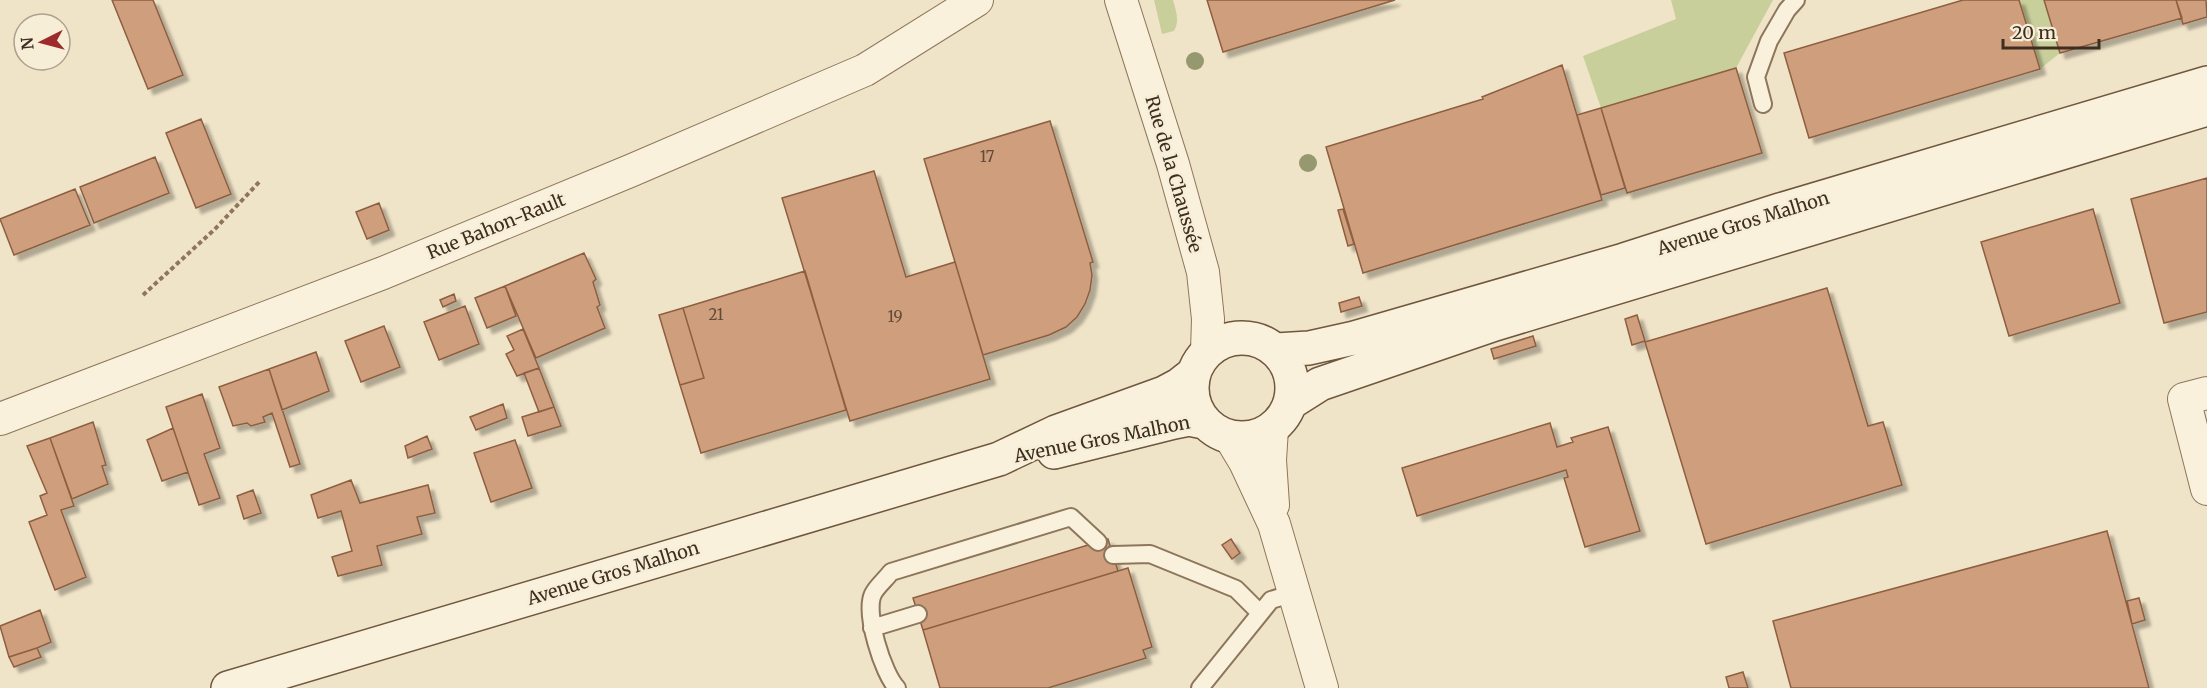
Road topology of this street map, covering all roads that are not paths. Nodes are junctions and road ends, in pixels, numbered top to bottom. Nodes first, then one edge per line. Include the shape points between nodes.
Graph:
1 (977, 0) edge
2 (1120, 0) edge
3 (1796, 0) edge
4 (2207, 83) edge
5 (1763, 104) dead end
6 (2207, 109) edge
7 (1276, 350) junction
8 (1200, 362) junction
9 (2207, 393) edge
10 (1281, 416) junction
11 (0, 419) edge
12 (1217, 429) junction
13 (999, 459) junction
14 (2207, 489) edge
15 (1274, 524) junction
16 (1098, 542) dead end
17 (1113, 555) dead end
18 (1294, 593) junction
19 (1260, 613) junction
20 (918, 614) dead end
21 (872, 628) junction
22 (228, 688) edge
23 (897, 688) edge
24 (1200, 688) edge
25 (1322, 688) edge

1 - 11 street, Rue Bahon-Rault via 865,70 630,171 383,273
2 - 8 street, Rue de la Chaussée via 1203,272 1208,319
3 - 5 lane via 1769,41 1756,77
4 - 7 main road, Avenue Gros Malhon via 1385,329 1308,348
6 - 10 main road, Avenue Gros Malhon via 1495,324 1320,384
7 - 8 main road via 1263,342 1242,338 1220,342
7 - 10 main road via 1291,374 1292,389
8 - 12 main road via 1191,387 1193,399
8 - 13 main road, Avenue Gros Malhon via 1179,385 1164,393 1056,432
9 - 14 street via 2184,399
10 - 12 main road via 1251,437
10 - 15 street via 1270,460
12 - 13 main road, Avenue Gros Malhon via 1190,419 1059,451
12 - 15 street via 1245,462
13 - 22 main road, Avenue Gros Malhon
15 - 18 street
16 - 21 lane via 1071,517 891,572 872,596
17 - 19 lane via 1150,554 1236,589
18 - 19 lane via 1272,600
18 - 25 street
19 - 24 lane
20 - 21 lane
21 - 23 lane via 889,680

